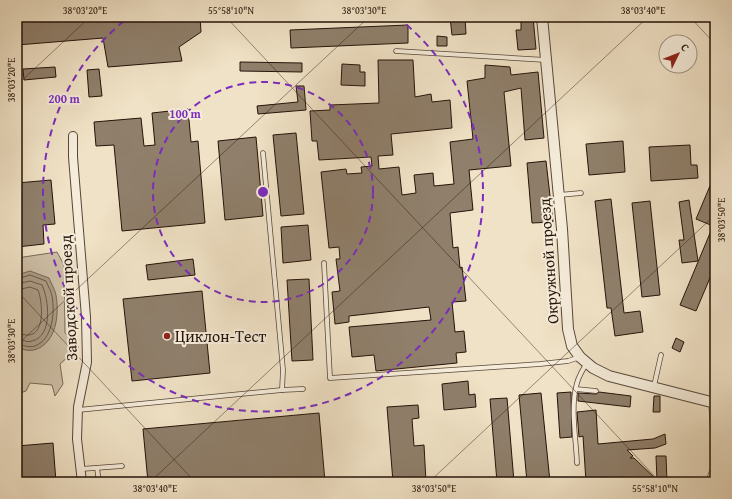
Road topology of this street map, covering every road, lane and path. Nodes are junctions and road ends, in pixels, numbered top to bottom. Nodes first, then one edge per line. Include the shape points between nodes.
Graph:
1 (542, 17) edge
2 (396, 51) dead end
3 (546, 60) junction
4 (73, 136) dead end
5 (263, 153) dead end
6 (581, 193) dead end
7 (558, 195) junction
8 (324, 263) dead end
9 (661, 355) dead end
10 (583, 360) junction
11 (654, 388) junction
12 (303, 389) dead end
13 (576, 389) junction
14 (282, 390) junction
15 (596, 391) dead end
16 (713, 402) edge
17 (78, 410) junction
18 (577, 463) dead end
19 (122, 466) dead end
20 (97, 468) junction
21 (81, 470) junction
22 (82, 482) edge
23 (99, 482) edge
24 (708, 482) edge

1 - 3 street, Окружной проезд
2 - 3 lane
3 - 7 street, Окружной проезд
4 - 17 street, Заводской проезд via 86,339 86,362
5 - 14 lane via 283,370
6 - 7 lane
7 - 10 street, Окружной проезд via 568,329 572,346
8 - 10 lane via 330,378
9 - 11 lane
10 - 11 street via 609,376
10 - 13 lane
11 - 16 street
12 - 14 lane
13 - 15 lane
13 - 18 lane via 574,408
14 - 17 lane
16 - 24 lane via 714,463
17 - 21 street, Заводской проезд via 77,439
19 - 20 lane
20 - 21 lane
20 - 23 lane
21 - 22 street, Заводской проезд

